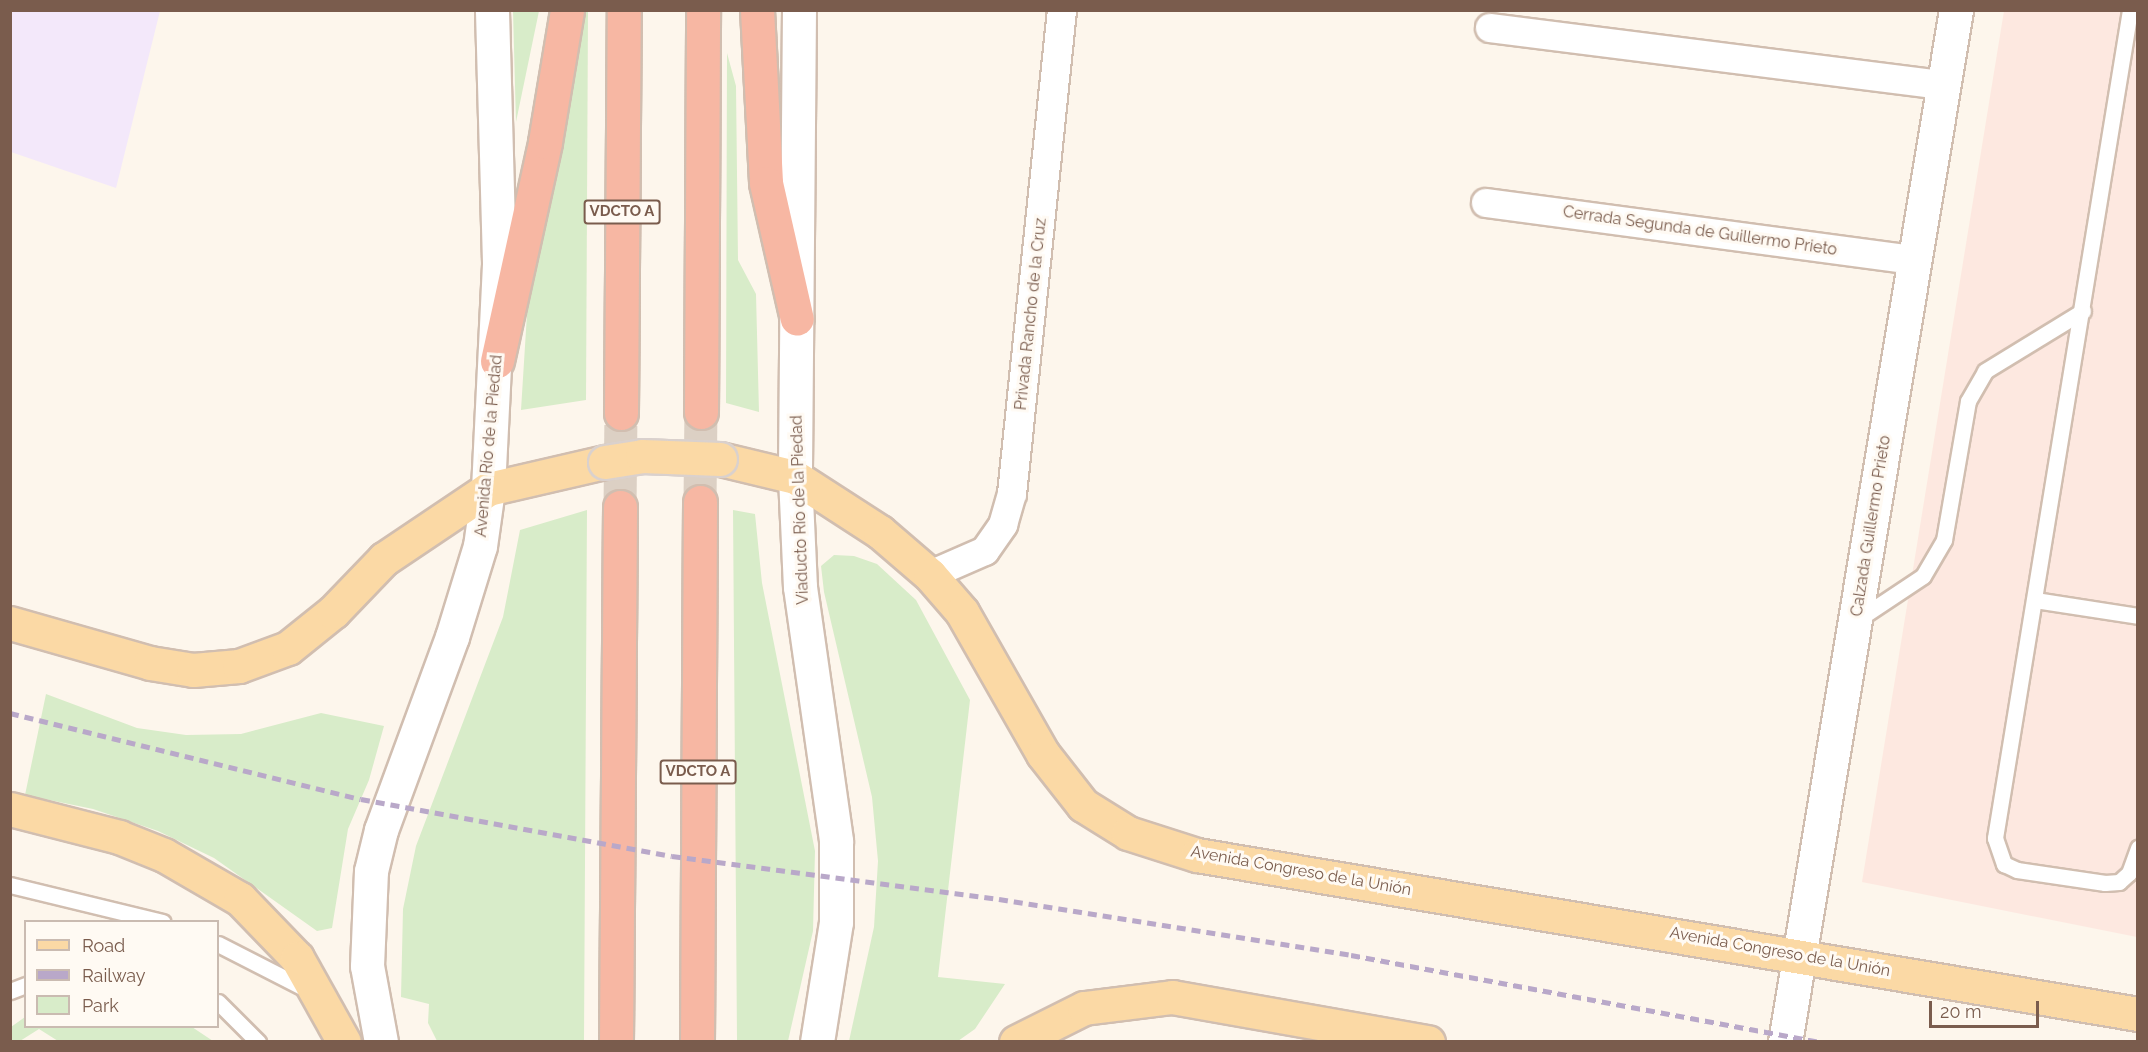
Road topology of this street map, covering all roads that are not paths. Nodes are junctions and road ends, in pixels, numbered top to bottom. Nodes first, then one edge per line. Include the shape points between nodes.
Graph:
1 (492, 10) edge
2 (567, 10) edge
3 (624, 10) edge
4 (703, 10) edge
5 (757, 10) edge
6 (799, 10) edge
7 (1062, 10) edge
8 (1956, 10) edge
9 (2130, 10) edge
10 (1490, 28) dead end
11 (2131, 52) edge
12 (1944, 85) junction
13 (1486, 202) dead end
14 (1915, 260) junction
15 (2083, 311) junction
16 (796, 319) junction
17 (497, 361) junction
18 (701, 412) tunnel mouth
19 (621, 413) tunnel mouth
20 (795, 477) junction
21 (488, 489) junction
22 (700, 502) tunnel mouth
23 (620, 507) tunnel mouth
24 (930, 574) junction
25 (2035, 600) junction
26 (2138, 616) edge
27 (1855, 621) junction
28 (10, 623) edge
29 (10, 809) edge
30 (2138, 848) edge
31 (10, 885) edge
32 (156, 920) edge
33 (219, 945) edge
34 (1800, 954) junction
35 (322, 998) junction
36 (219, 1003) edge
37 (2138, 1014) edge
38 (258, 1041) edge
39 (344, 1041) edge
40 (381, 1041) edge
41 (616, 1041) edge
42 (697, 1041) edge
43 (817, 1041) edge
44 (1016, 1041) edge
45 (1428, 1041) edge
46 (1785, 1041) edge

1 - 17 main road, Avenida Río de la Piedad
2 - 17 highway via 545,142
3 - 19 highway, VDCTO A
4 - 18 highway
5 - 16 highway via 766,183
6 - 16 main road, Viaducto Río de la Piedad
7 - 24 street, Privada Rancho de la Cruz via 1012,495 1003,525 985,551
8 - 12 main road, Calzada Guillermo Prieto
9 - 11 lane
10 - 12 street
11 - 15 lane
12 - 14 main road, Calzada Guillermo Prieto
13 - 14 street, Cerrada Segunda de Guillermo Prieto
14 - 27 main road, Calzada Guillermo Prieto
15 - 25 lane
15 - 27 lane via 1984,371 1968,401 1944,540 1923,576
16 - 20 main road, Viaducto Río de la Piedad
17 - 21 main road, Avenida Río de la Piedad
20 - 21 main road, Avenida Congreso de la Unión, bridge via 720,459 642,456
20 - 24 main road, Avenida Congreso de la Unión via 880,532
20 - 43 main road, Viaducto Río de la Piedad via 800,587 836,841 836,922
21 - 28 main road, Avenida Congreso de la Unión via 426,526 384,559 313,631 288,648 250,663 193,670 150,663
21 - 40 main road, Avenida Río de la Piedad via 480,546 452,637 381,830 371,872 367,966
22 - 42 highway, VDCTO A
23 - 41 highway
24 - 34 main road, Avenida Congreso de la Unión via 962,612 1042,754 1083,805 1128,832 1197,855
25 - 26 lane
25 - 30 lane via 1995,838 1996,852 2004,864 2017,870 2105,883 2118,882 2129,873
27 - 34 main road, Calzada Guillermo Prieto
29 - 35 main road via 119,837 207,878 272,928
31 - 32 lane
33 - 35 lane
34 - 37 main road, Avenida Congreso de la Unión
34 - 46 main road, Calzada Guillermo Prieto
35 - 39 main road
36 - 38 lane
44 - 45 main road via 1084,1008 1172,998

